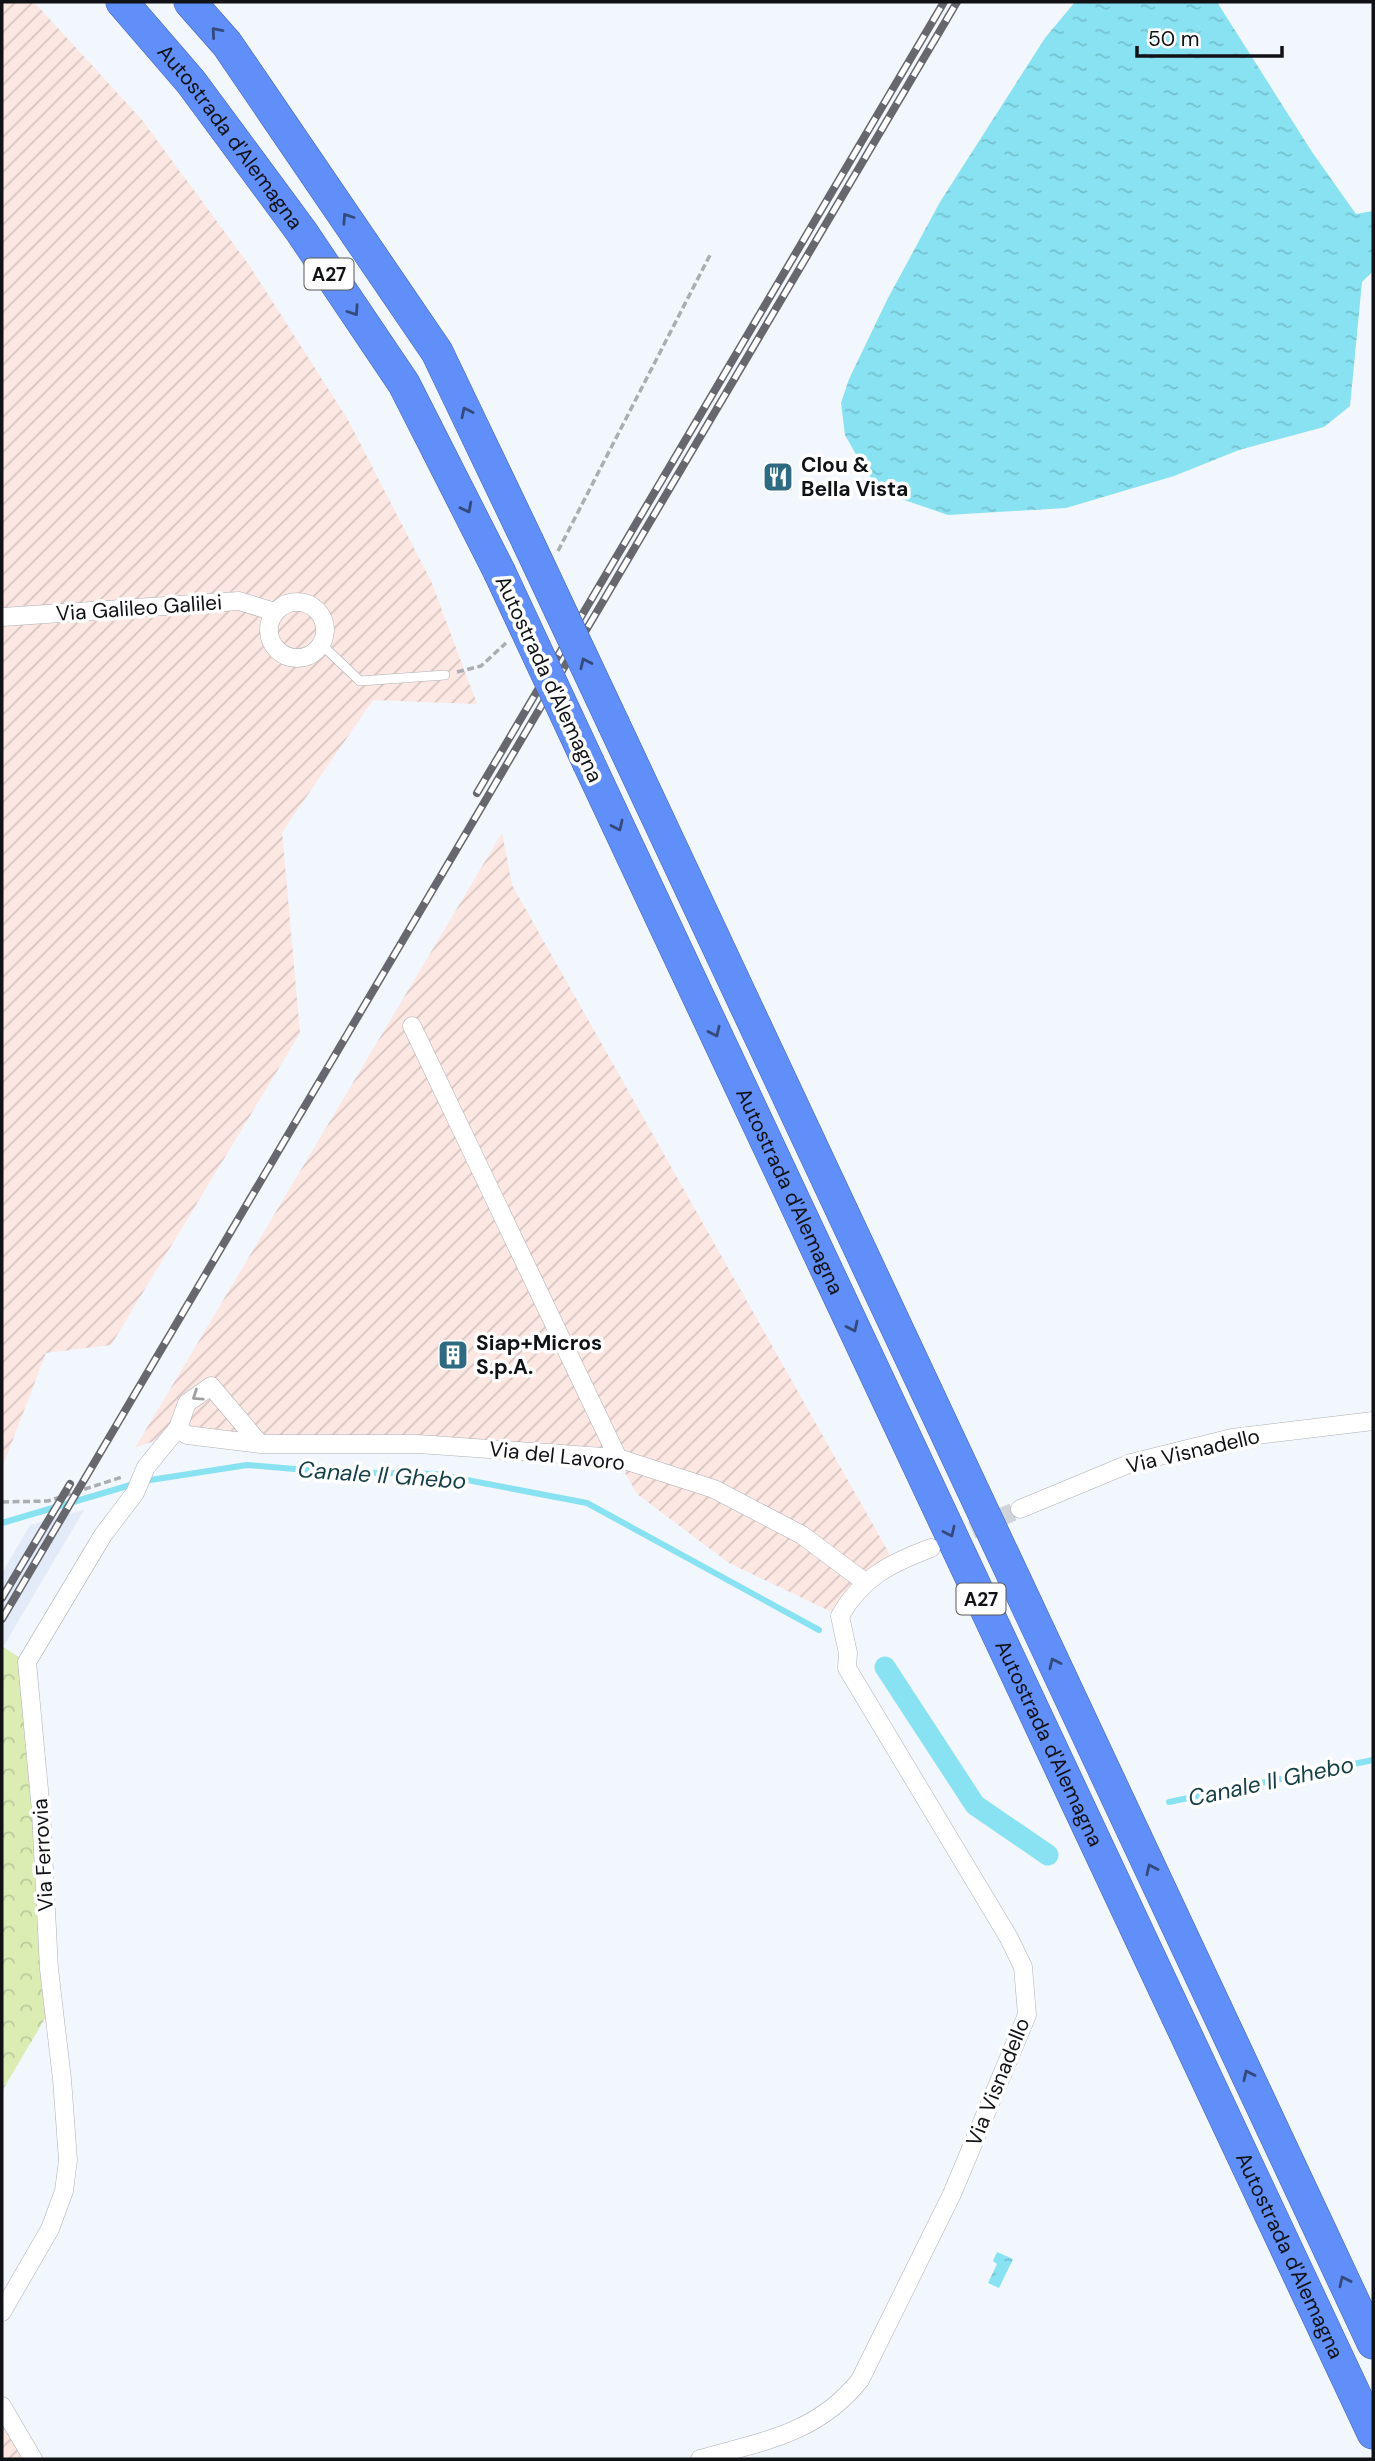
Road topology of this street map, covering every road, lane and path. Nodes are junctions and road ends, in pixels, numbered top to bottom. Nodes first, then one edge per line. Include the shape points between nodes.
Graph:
1 (122, 2) edge
2 (190, 2) edge
3 (709, 255) dead end
4 (555, 555) dead end
5 (275, 612) junction
6 (2, 617) edge
7 (510, 636) dead end
8 (321, 645) junction
9 (445, 675) joint
10 (412, 1026) dead end
11 (1373, 1421) edge
12 (178, 1428) junction
13 (260, 1444) junction
14 (618, 1458) junction
15 (96, 1486) dead end
16 (2, 1502) edge
17 (1020, 1510) tunnel mouth
18 (931, 1548) tunnel mouth
19 (865, 1582) junction
20 (2, 2312) edge
21 (1373, 2343) edge
22 (2, 2406) edge
23 (1373, 2433) edge
24 (33, 2459) edge
25 (700, 2459) edge

1 -> 23 highway, Autostrada d'Alemagna / A27, bridge via 207,104 404,384 499,571
21 -> 2 highway, Autostrada d'Alemagna / A27, bridge via 437,352 227,44
3 - 4 path
5 - 6 street, Via Galileo Galilei via 239,601
5 - 8 street via 291,602 309,604 325,626
5 - 8 street via 268,629 280,654 298,659
7 - 9 path via 481,666
8 - 9 lane via 360,681
10 - 14 street
11 - 17 street, Via Visnadello via 1232,1438 1131,1463
12 - 13 street, Via del Lavoro via 187,1435
13 -> 12 street via 211,1386 187,1403
12 - 20 street, Via Ferrovia via 146,1467 135,1493 103,1535 27,1662 68,2160 64,2191 50,2229
13 - 14 street, Via del Lavoro via 418,1444
14 - 19 street, Via del Lavoro via 715,1489 802,1535
15 - 16 path via 48,1501
18 - 19 street, Via Visnadello via 894,1562
19 - 25 street, Via Visnadello via 840,1616 847,1668 1009,1938 1023,1967 1027,2015 952,2194 860,2381 845,2399 796,2431
22 - 24 street

